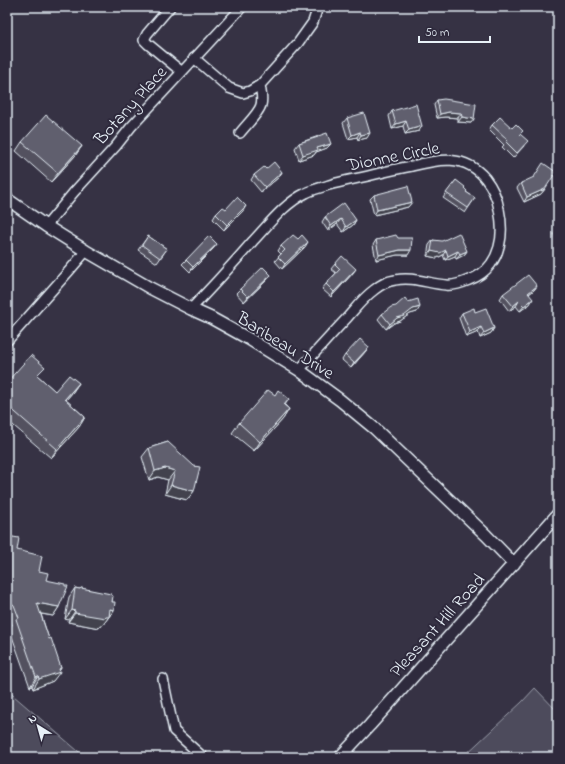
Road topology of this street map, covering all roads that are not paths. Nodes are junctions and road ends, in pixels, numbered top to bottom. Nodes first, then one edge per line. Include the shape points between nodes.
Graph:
1 (170, 7) edge
2 (242, 7) edge
3 (318, 7) edge
4 (194, 58) junction
5 (182, 72) junction
6 (260, 85) junction
7 (240, 132) dead end
8 (7, 199) edge
9 (46, 226) junction
10 (86, 251) junction
11 (191, 309) junction
12 (7, 340) edge
13 (300, 370) junction
14 (558, 514) edge
15 (514, 564) junction
16 (163, 678) dead end
17 (203, 757) edge
18 (340, 757) edge

1 - 5 street via 144,40
2 - 4 street, Botany Place
3 - 6 street via 313,22 298,43
4 - 5 street, Botany Place
4 - 6 street via 229,88 242,93
5 - 9 street, Botany Place
6 - 7 street via 261,105
8 - 9 street, Baribeau Drive
9 - 10 street, Baribeau Drive
10 - 11 street, Baribeau Drive
10 - 12 street
11 - 13 street, Baribeau Drive via 249,339
11 - 13 street, Dionne Circle via 281,212 307,192 431,161 457,161 467,164 484,176 495,195 501,215 501,243 490,266 478,277 456,285 408,278 382,284 374,289
13 - 15 street, Baribeau Drive via 374,428
14 - 15 street, Pleasant Hill Road
15 - 18 street, Pleasant Hill Road
16 - 17 street via 174,731

